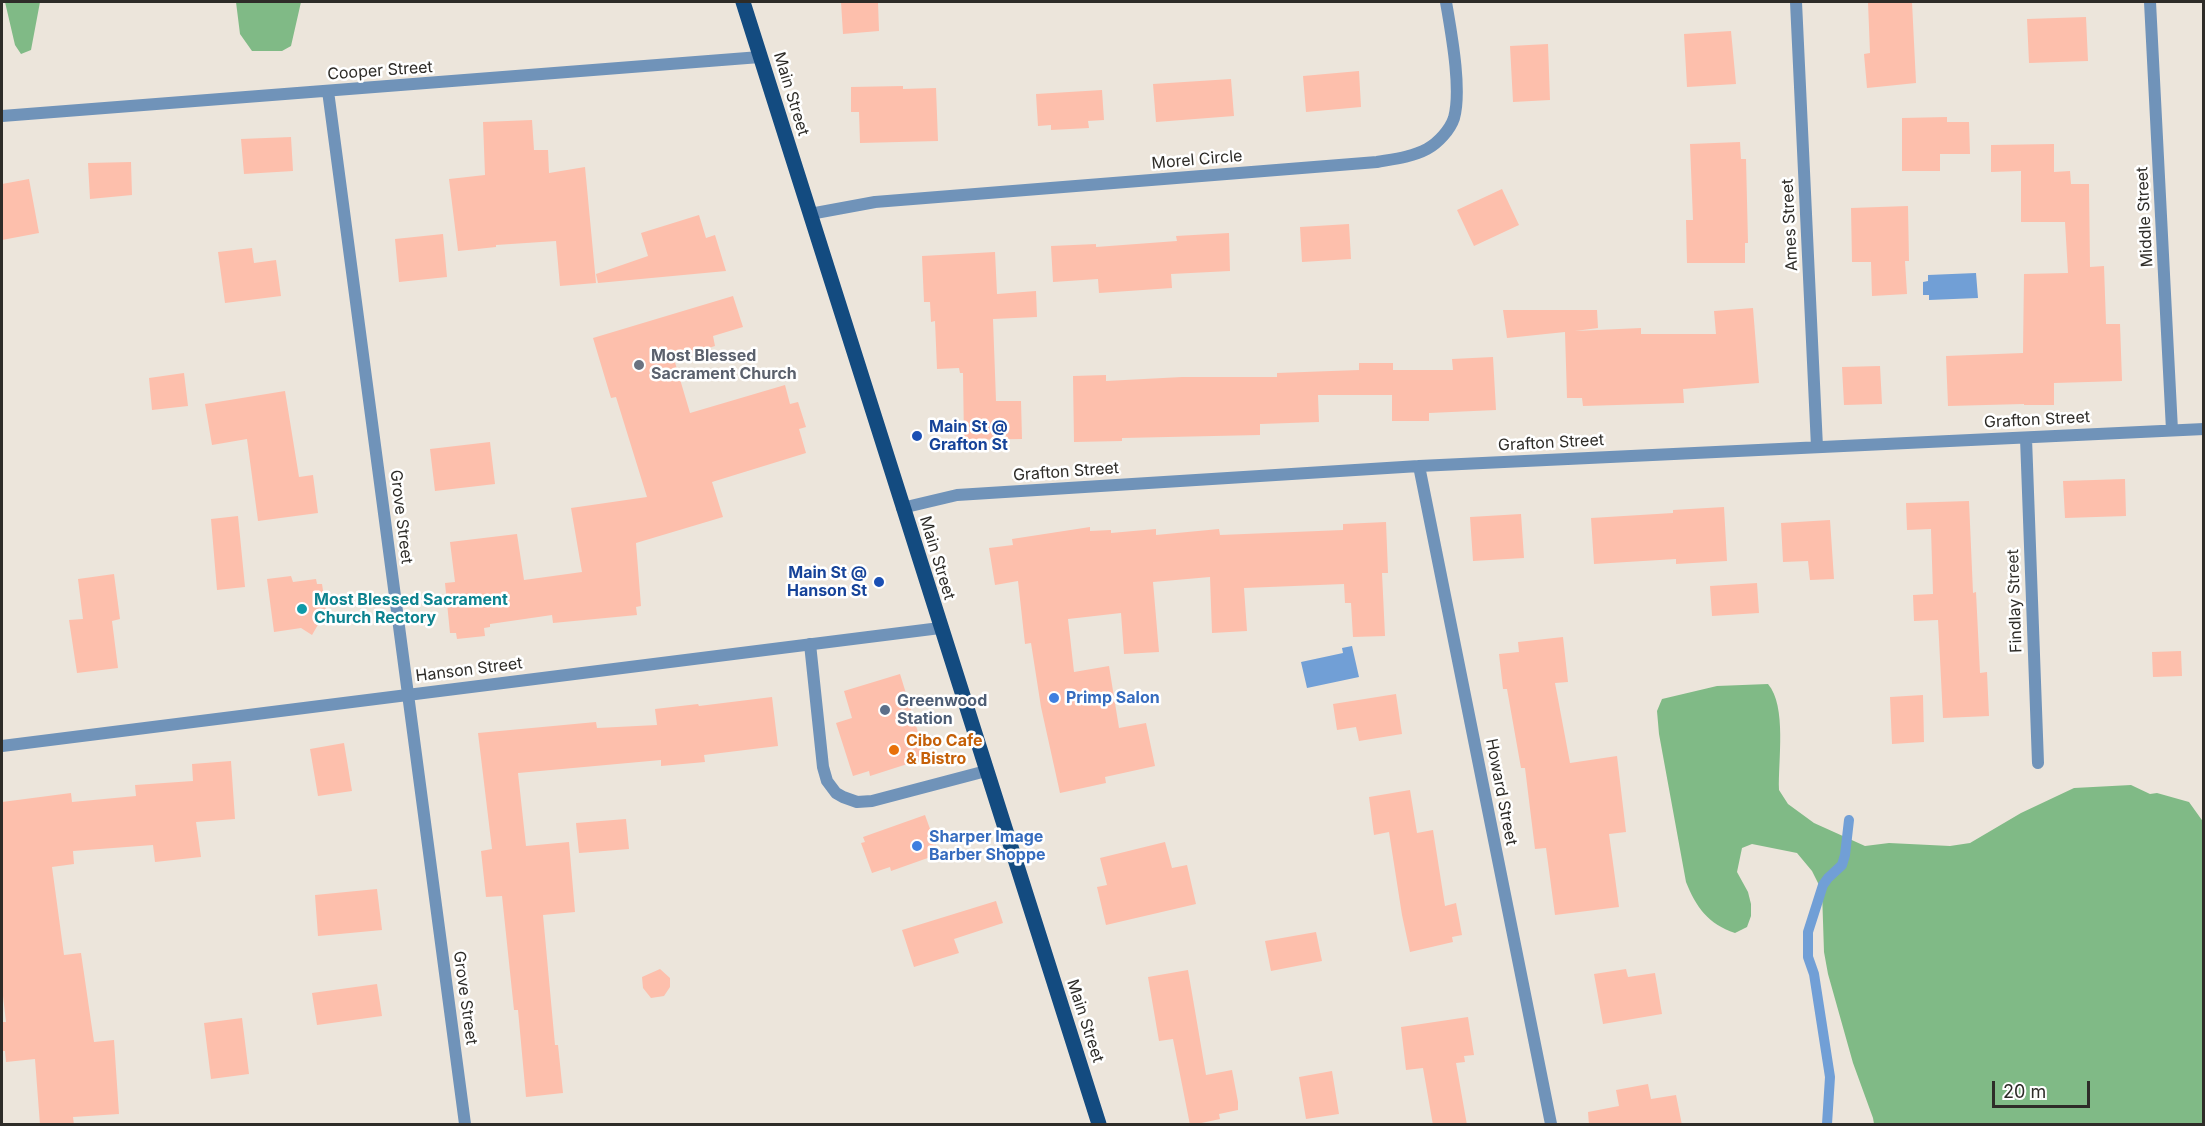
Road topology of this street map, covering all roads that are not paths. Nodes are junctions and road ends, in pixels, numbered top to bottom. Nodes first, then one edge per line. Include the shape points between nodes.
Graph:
1 (743, 2) edge
2 (1446, 2) edge
3 (1796, 2) edge
4 (2150, 2) edge
5 (760, 57) junction
6 (328, 91) junction
7 (2, 116) edge
8 (810, 214) junction
9 (2204, 429) edge
10 (2172, 430) junction
11 (2025, 438) junction
12 (1817, 447) junction
13 (1419, 466) junction
14 (902, 508) junction
15 (940, 628) junction
16 (810, 644) junction
17 (408, 695) junction
18 (2, 746) edge
19 (2038, 763) dead end
20 (986, 771) junction
21 (465, 1125) edge
22 (1099, 1125) edge
23 (1551, 1125) edge

1 - 5 main road, Main Street
2 - 8 street, Morel Circle via 1456,84 1454,117 1437,142 1412,156 875,202
3 - 12 street, Ames Street
4 - 10 street, Middle Street
5 - 6 street, Cooper Street
5 - 8 main road, Main Street
6 - 7 street, Cooper Street
6 - 17 street, Grove Street
8 - 14 main road, Main Street
9 - 10 street, Grafton Street
10 - 11 street, Grafton Street
11 - 12 street, Grafton Street
11 - 19 street, Findlay Street
12 - 13 street, Grafton Street
13 - 14 street, Grafton Street via 957,495
13 - 23 street, Howard Street
14 - 15 main road, Main Street
15 - 16 street, Hanson Street
15 - 20 main road, Main Street
16 - 17 street, Hanson Street
16 - 20 street via 824,774 836,793 857,802 872,801
17 - 18 street, Hanson Street
17 - 21 street, Grove Street
20 - 22 main road, Main Street

